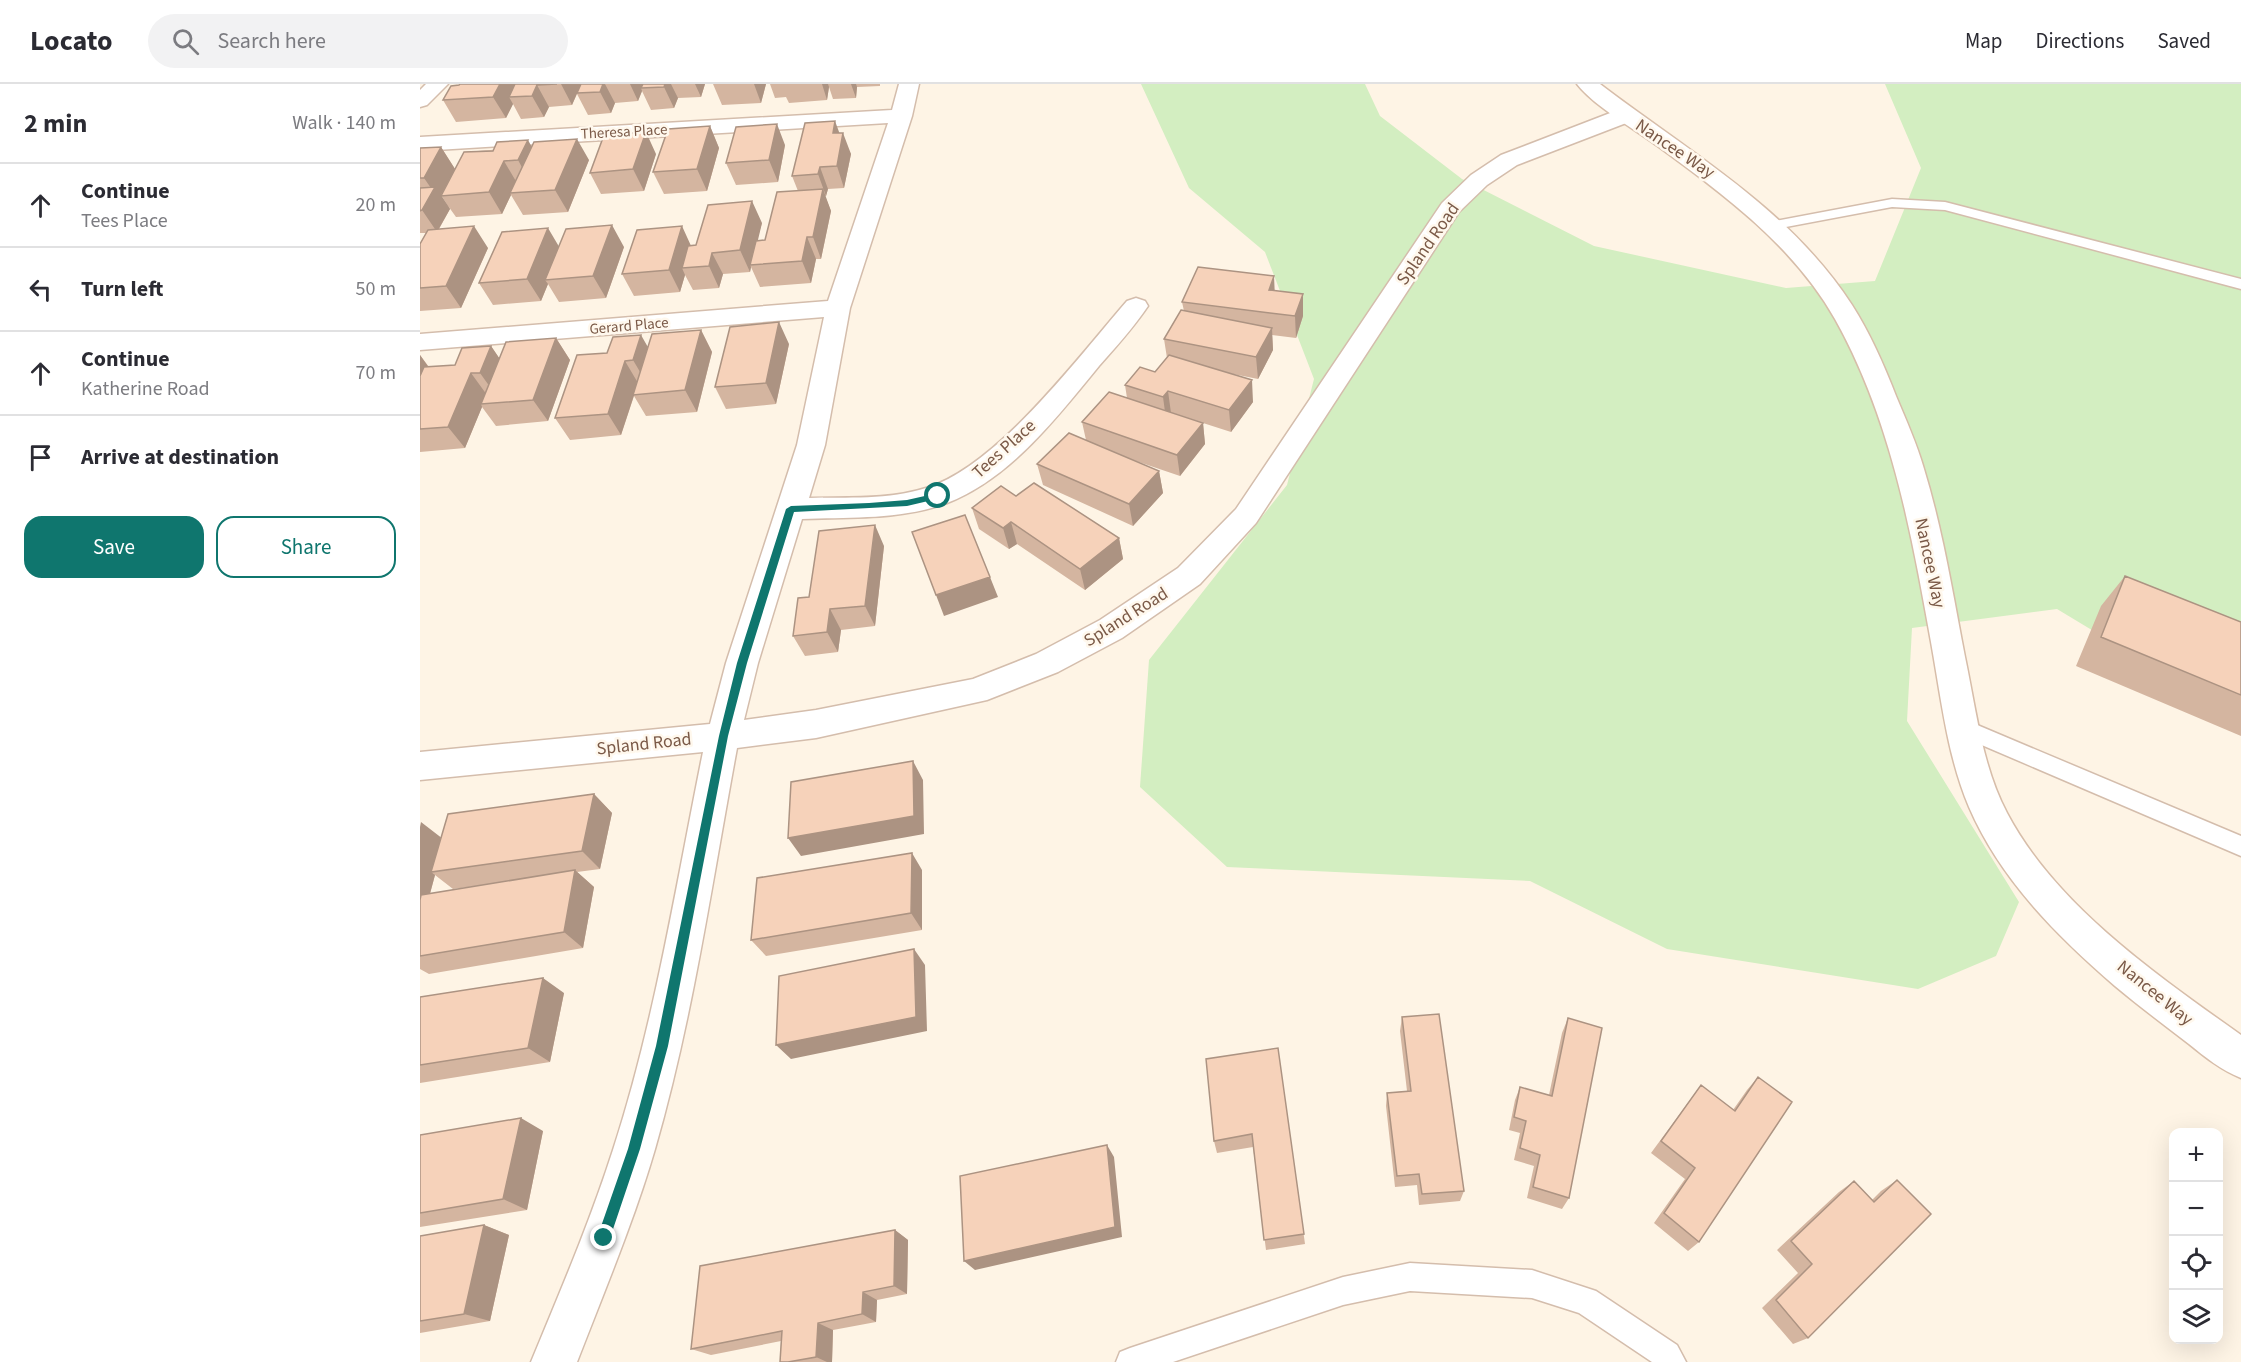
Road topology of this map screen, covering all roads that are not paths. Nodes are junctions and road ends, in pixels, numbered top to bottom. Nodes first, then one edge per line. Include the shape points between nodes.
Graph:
1 (438, 84) edge
2 (909, 84) edge
3 (1587, 84) edge
4 (420, 101) edge
5 (1626, 115) junction
6 (901, 116) junction
7 (420, 144) edge
8 (1775, 225) junction
9 (2241, 284) edge
10 (1136, 306) dead end
11 (838, 308) junction
12 (420, 342) edge
13 (791, 509) junction
14 (1963, 728) junction
15 (723, 736) junction
16 (420, 766) edge
17 (2241, 846) edge
18 (2241, 1059) edge
19 (554, 1362) edge
20 (1130, 1362) edge
21 (1672, 1362) edge

1 - 4 street
2 - 6 street
3 - 5 street, Nancee Way
5 - 8 street, Nancee Way via 1730,187
5 - 15 street, Spland Road via 1509,160 1479,180 1450,208 1246,516 1189,576 1111,629 1047,663 976,691 816,724
6 - 7 street, Theresa Place
6 - 11 street
8 - 9 lane via 1892,202 1945,206
8 - 14 street, Nancee Way via 1808,260 1839,304 1866,352 1899,439 1914,482
10 - 13 street, Tees Place via 1038,418 967,483 938,496 907,503
11 - 12 street, Gerard Place
11 - 13 street via 811,445
13 - 15 street
14 - 17 lane
14 - 18 street, Nancee Way via 1997,827 2034,881 2146,990
15 - 16 street, Spland Road
15 - 19 street via 662,1046 604,1238
20 - 21 lane via 1343,1292 1410,1277 1532,1284 1586,1301

